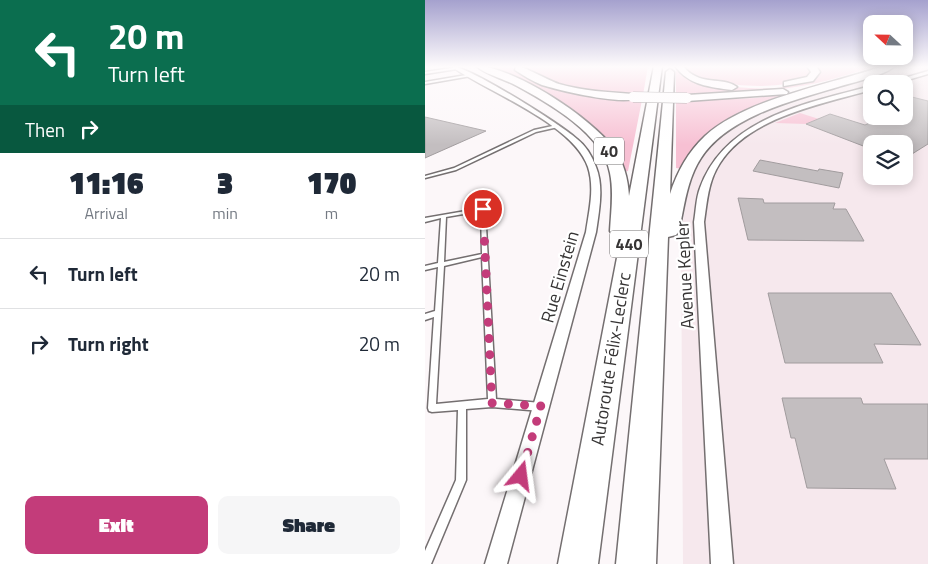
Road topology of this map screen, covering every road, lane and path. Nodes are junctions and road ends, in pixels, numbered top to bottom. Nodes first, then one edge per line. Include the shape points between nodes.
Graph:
1 (508, 92) edge
2 (532, 92) edge
3 (608, 92) edge
4 (652, 92) edge
5 (669, 92) edge
6 (777, 92) edge
7 (813, 92) edge
8 (857, 92) edge
9 (557, 126) junction
10 (425, 177) edge
11 (444, 216) junction
12 (425, 220) edge
13 (485, 255) junction
14 (441, 264) junction
15 (425, 268) edge
16 (656, 277) junction
17 (620, 305) junction
18 (438, 313) junction
19 (425, 317) edge
20 (492, 403) junction
21 (462, 406) junction
22 (541, 406) junction
23 (425, 564) edge
24 (496, 564) edge
25 (578, 564) edge
26 (636, 564) edge
27 (722, 564) edge

1 - 9 street, Rue Einstein
2 - 17 highway, 40 via 585,124 610,153 620,181
3 - 6 highway, bridge via 687,98
4 - 17 highway, Autoroute Félix-Leclerc / 440
5 - 16 highway, Autoroute Félix-Leclerc
7 - 16 highway via 748,114 708,139 684,177
8 - 27 street, Avenue Kepler via 784,114 748,131 719,157 704,185 699,222
9 - 10 lane via 535,132 455,169
9 - 22 street, Rue Einstein via 575,138 588,155 595,174 597,199 587,247
11 - 12 lane
11 - 13 lane via 483,209
11 - 14 lane
13 - 14 lane
13 - 20 lane
14 - 15 lane
14 - 18 lane
16 - 26 highway, Autoroute Félix-Leclerc
17 - 25 highway, Autoroute Félix-Leclerc / 40
18 - 19 lane
18 - 21 lane via 431,408
20 - 21 lane
20 - 22 lane
21 - 23 lane via 461,480
22 - 24 street, Rue Einstein

